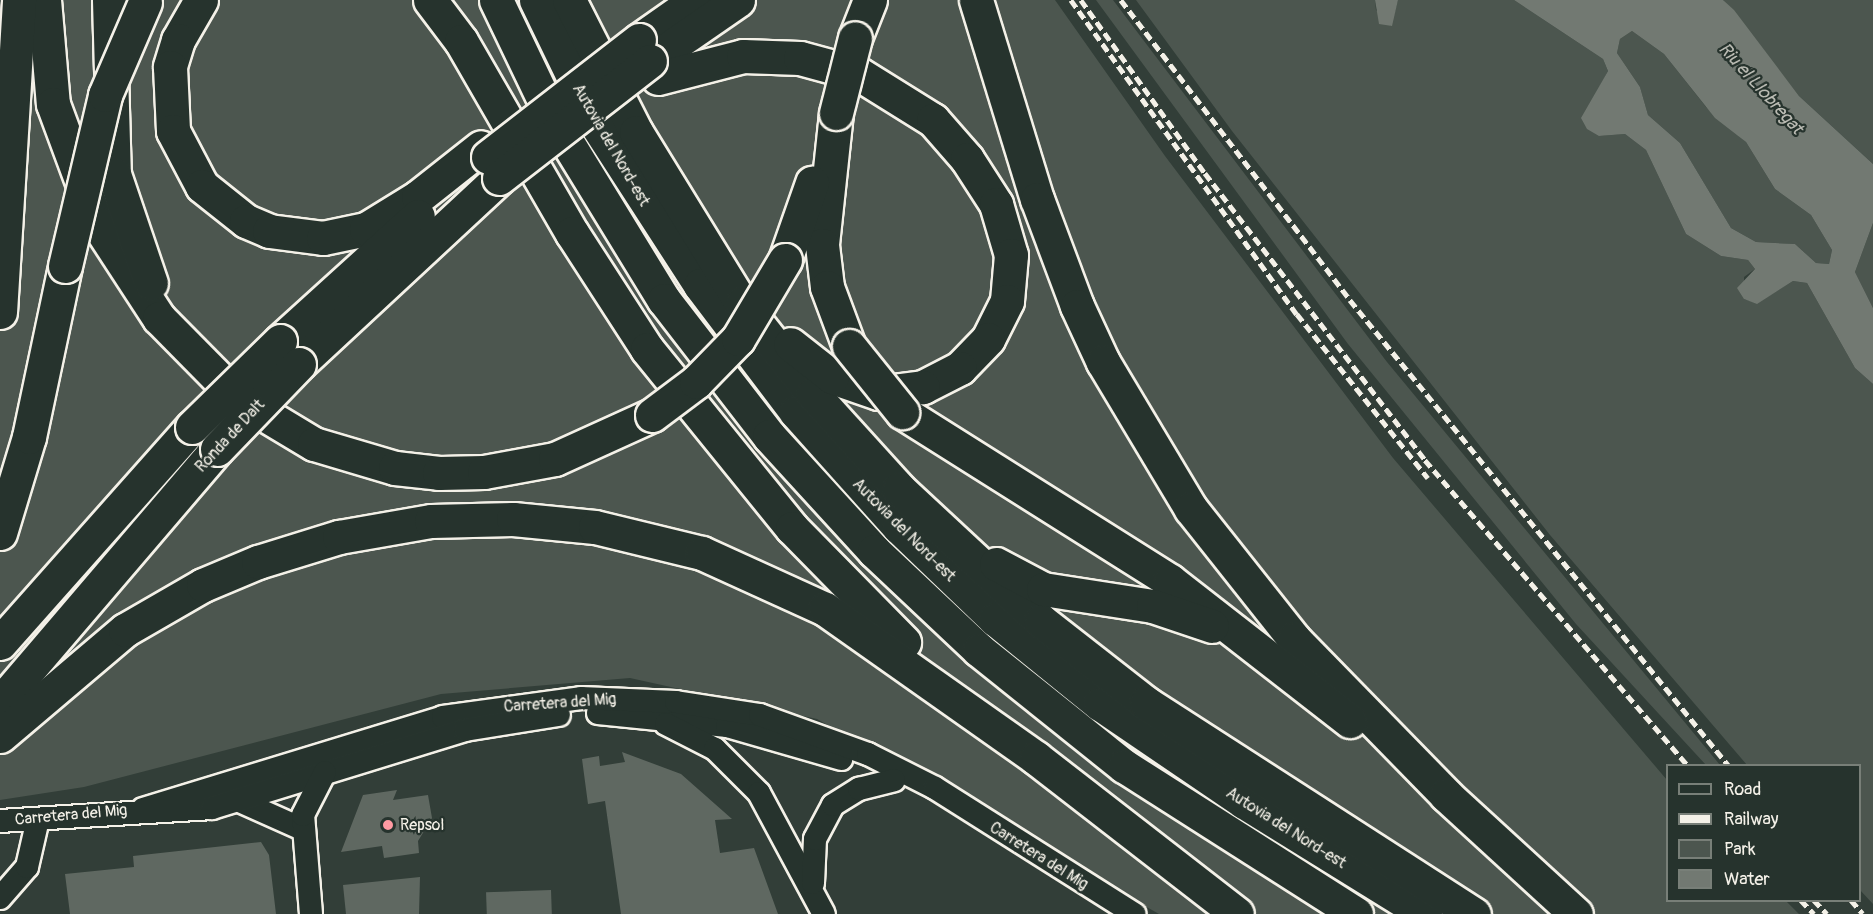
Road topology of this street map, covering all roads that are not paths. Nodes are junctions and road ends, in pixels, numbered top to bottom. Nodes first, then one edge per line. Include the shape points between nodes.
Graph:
1 (19, 0) edge
2 (45, 0) edge
3 (109, 0) edge
4 (201, 0) edge
5 (430, 0) edge
6 (454, 0) edge
7 (496, 0) edge
8 (536, 0) edge
9 (569, 0) edge
10 (696, 0) edge
11 (738, 0) edge
12 (870, 0) edge
13 (976, 0) edge
14 (146, 1) edge
15 (647, 48) junction
16 (834, 112) junction
17 (501, 171) junction
18 (711, 255) junction
19 (0, 312) edge
20 (290, 353) junction
21 (197, 361) junction
22 (899, 489) junction
23 (0, 533) edge
24 (0, 643) edge
25 (1297, 680) junction
26 (0, 703) edge
27 (643, 715) junction
28 (0, 736) edge
29 (1036, 758) junction
30 (325, 772) junction
31 (894, 780) junction
32 (209, 792) junction
33 (1446, 795) junction
34 (239, 800) junction
35 (143, 809) junction
36 (969, 813) junction
37 (38, 819) junction
38 (0, 821) edge
39 (302, 829) junction
40 (813, 885) junction
41 (0, 898) edge
42 (1337, 906) edge
43 (1113, 907) edge
44 (311, 914) edge
45 (824, 914) edge
46 (1134, 914) edge
47 (1237, 914) edge
48 (1356, 914) edge
49 (1425, 914) edge
50 (1474, 914) edge
51 (1576, 914) edge

1 - 19 highway
2 - 21 highway via 53,104 72,167 126,273
3 - 21 highway via 114,174 140,260 164,311
4 - 17 highway via 178,40 170,67 173,130 202,186 246,221 304,237 366,229 418,197
5 - 17 highway via 461,41
6 - 17 highway
7 - 42 highway, Autovia del Nord-est via 571,148 621,234 723,380 874,551 979,650 1124,766
8 - 49 highway, Autovia del Nord-est via 596,124 751,356 843,468 944,572 1042,659 1158,746
9 - 18 highway via 636,132
10 - 15 highway
11 - 15 highway
12 - 16 highway, bridge
13 - 33 highway via 1056,254 1103,362 1137,424 1191,509 1259,598
14 - 23 highway, bridge via 105,95 29,437
15 - 17 highway, bridge
15 - 18 highway via 709,61 772,56 834,66 885,86 933,120 983,182 1005,230 1011,280 988,339 960,368 923,387 878,393 816,367
16 - 21 highway, bridge via 785,260 738,339 696,382 652,416 585,449 521,468 450,473 395,468 314,444 284,428 239,399
16 - 25 highway, bridge via 822,245 827,287 849,346 902,412 1170,581
17 - 20 highway
17 - 29 highway via 764,495 891,631
18 - 22 highway via 742,304 813,394
20 - 24 highway, bridge via 192,427
20 - 26 highway, Ronda de Dalt, bridge via 217,449
22 - 25 highway via 1018,578 1070,596 1195,618
22 - 50 highway via 1041,621 1146,703
25 - 33 highway
27 - 30 street, Carretera del Mig via 533,717 465,730
27 - 31 street, Carretera del Mig via 760,733
27 - 40 street via 685,732 738,767 777,818
28 - 29 highway via 101,647 177,598 231,572 368,530 513,519 646,537 780,585 869,637
29 - 47 highway
30 - 34 street, Carretera del Mig
30 - 39 street via 305,804
31 - 36 street, Carretera del Mig
31 - 40 street via 859,789 833,805 815,839
32 - 34 street
32 - 35 street, Carretera del Mig via 158,801
32 - 36 street, Carretera del Mig via 443,717 524,702 631,698 760,715 801,727 881,760
33 - 51 highway
34 - 35 street, Carretera del Mig via 193,812
34 - 39 street
35 - 37 street, Carretera del Mig
36 - 43 street, Carretera del Mig
37 - 38 street, Carretera del Mig
37 - 41 street via 27,867
39 - 44 street
40 - 45 street
42 - 48 highway, Autovia del Nord-est
43 - 46 street, Carretera del Mig

